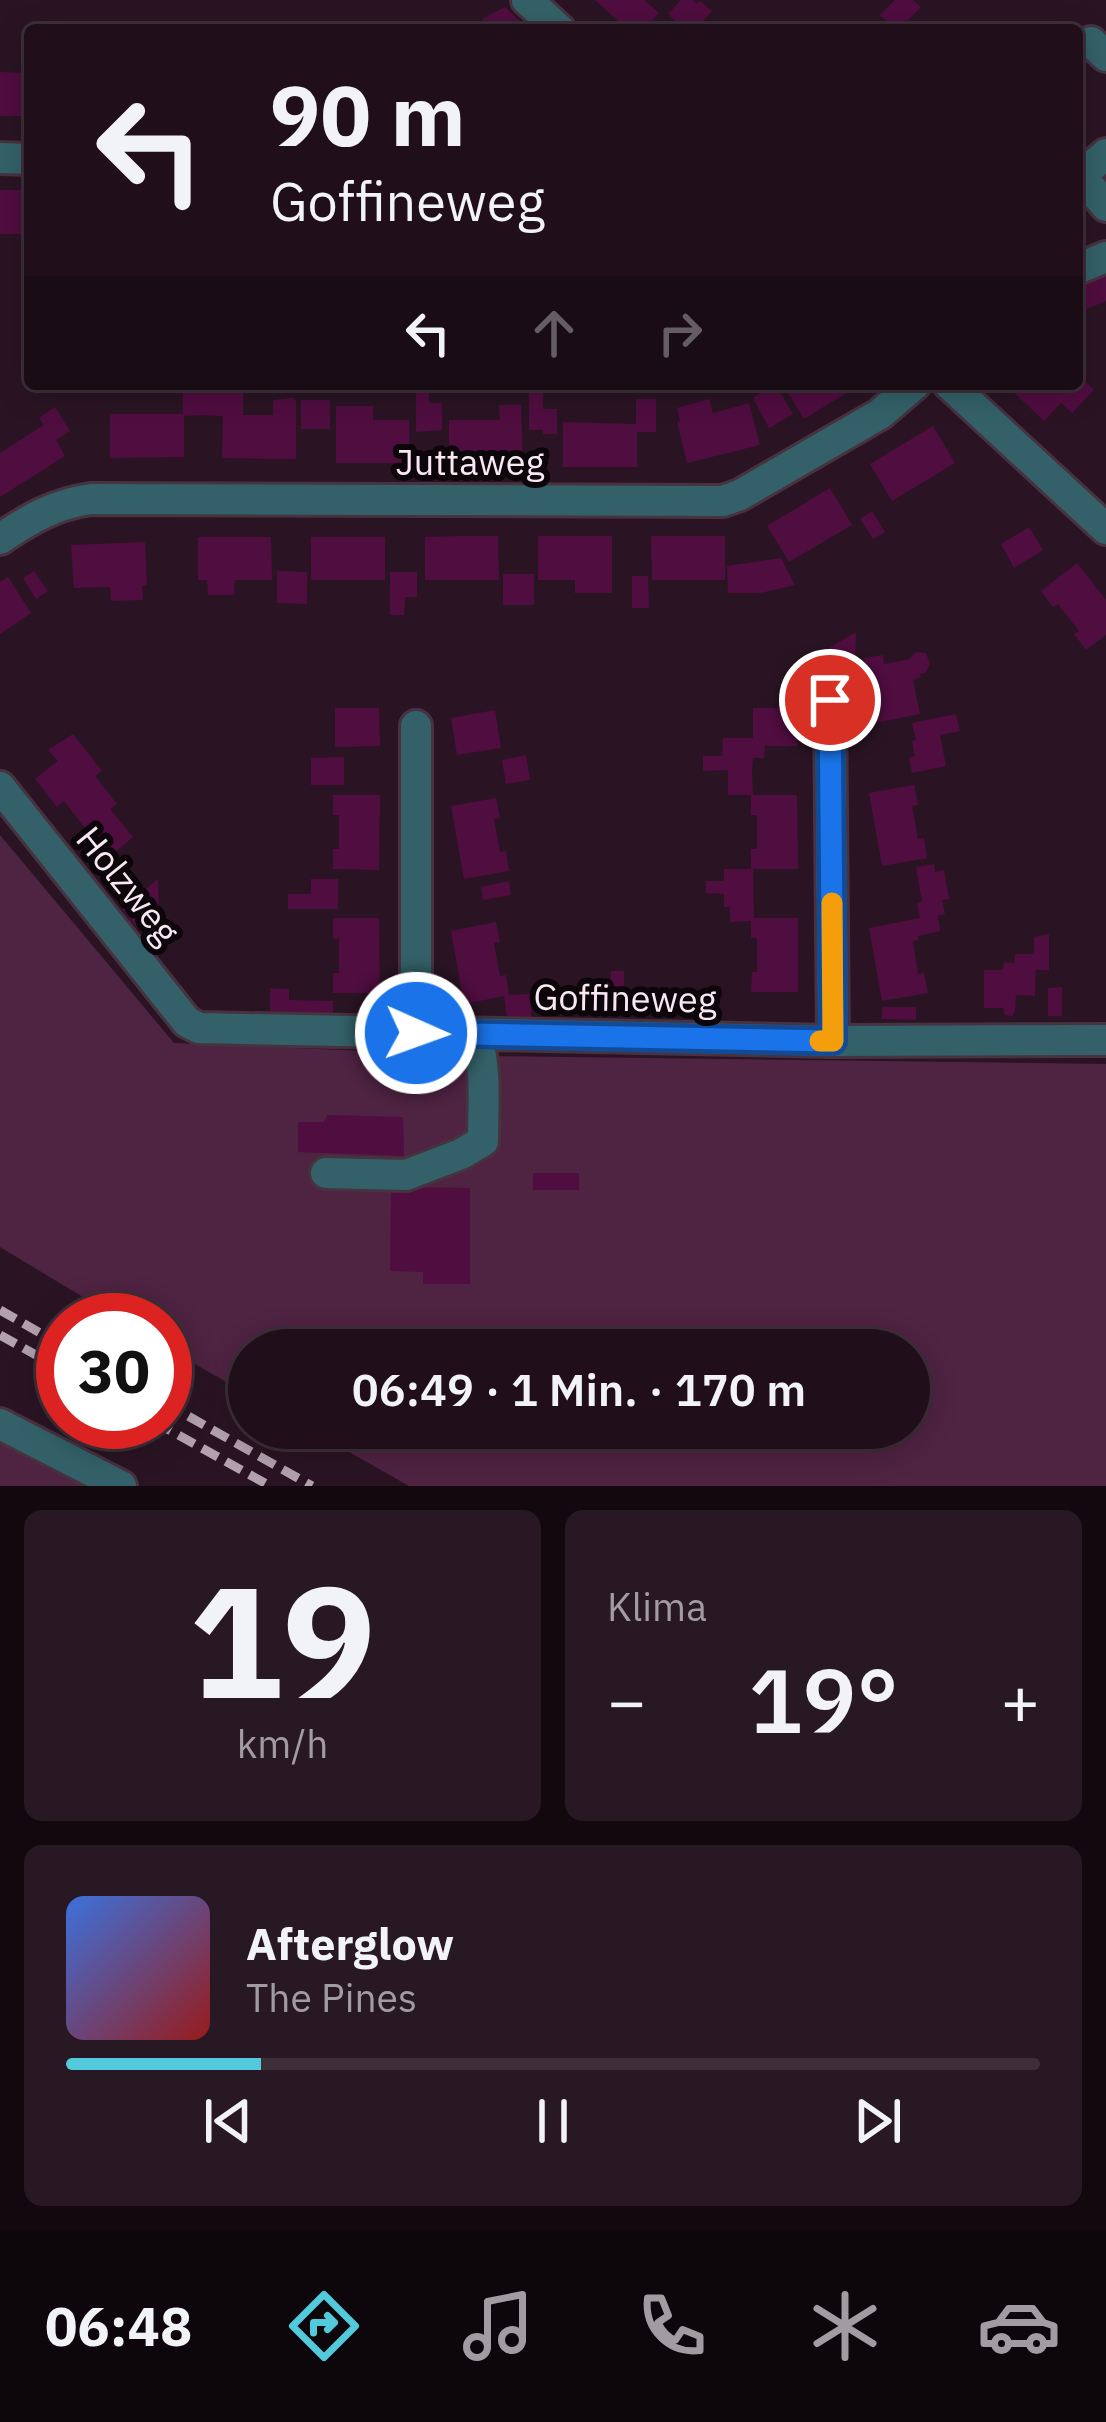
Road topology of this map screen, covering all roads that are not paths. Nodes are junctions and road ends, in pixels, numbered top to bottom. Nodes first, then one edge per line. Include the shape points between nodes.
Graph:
1 (527, 0) edge
2 (553, 24) edge
3 (1106, 154) edge
4 (1083, 174) edge
5 (1083, 181) edge
6 (1106, 206) edge
7 (908, 390) edge
8 (955, 390) edge
9 (1106, 530) edge
10 (0, 539) edge
11 (830, 700) dead end
12 (416, 726) dead end
13 (0, 787) edge
14 (199, 1028) joint
15 (416, 1033) junction
16 (476, 1034) junction
17 (1106, 1040) edge
18 (833, 1041) junction
19 (326, 1173) dead end
20 (0, 1424) edge
21 (121, 1486) edge

1 - 2 street
3 - 4 street
5 - 6 street
7 - 10 street, Juttaweg via 880,414 723,501 91,499 48,509
8 - 9 street
11 - 18 street
12 - 15 street
13 - 14 street, Holzweg
14 - 15 street, Goffineweg
15 - 16 street, Goffineweg
16 - 18 street, Goffineweg
16 - 19 street via 482,1141 406,1175
17 - 18 street, Goffineweg
20 - 21 street

